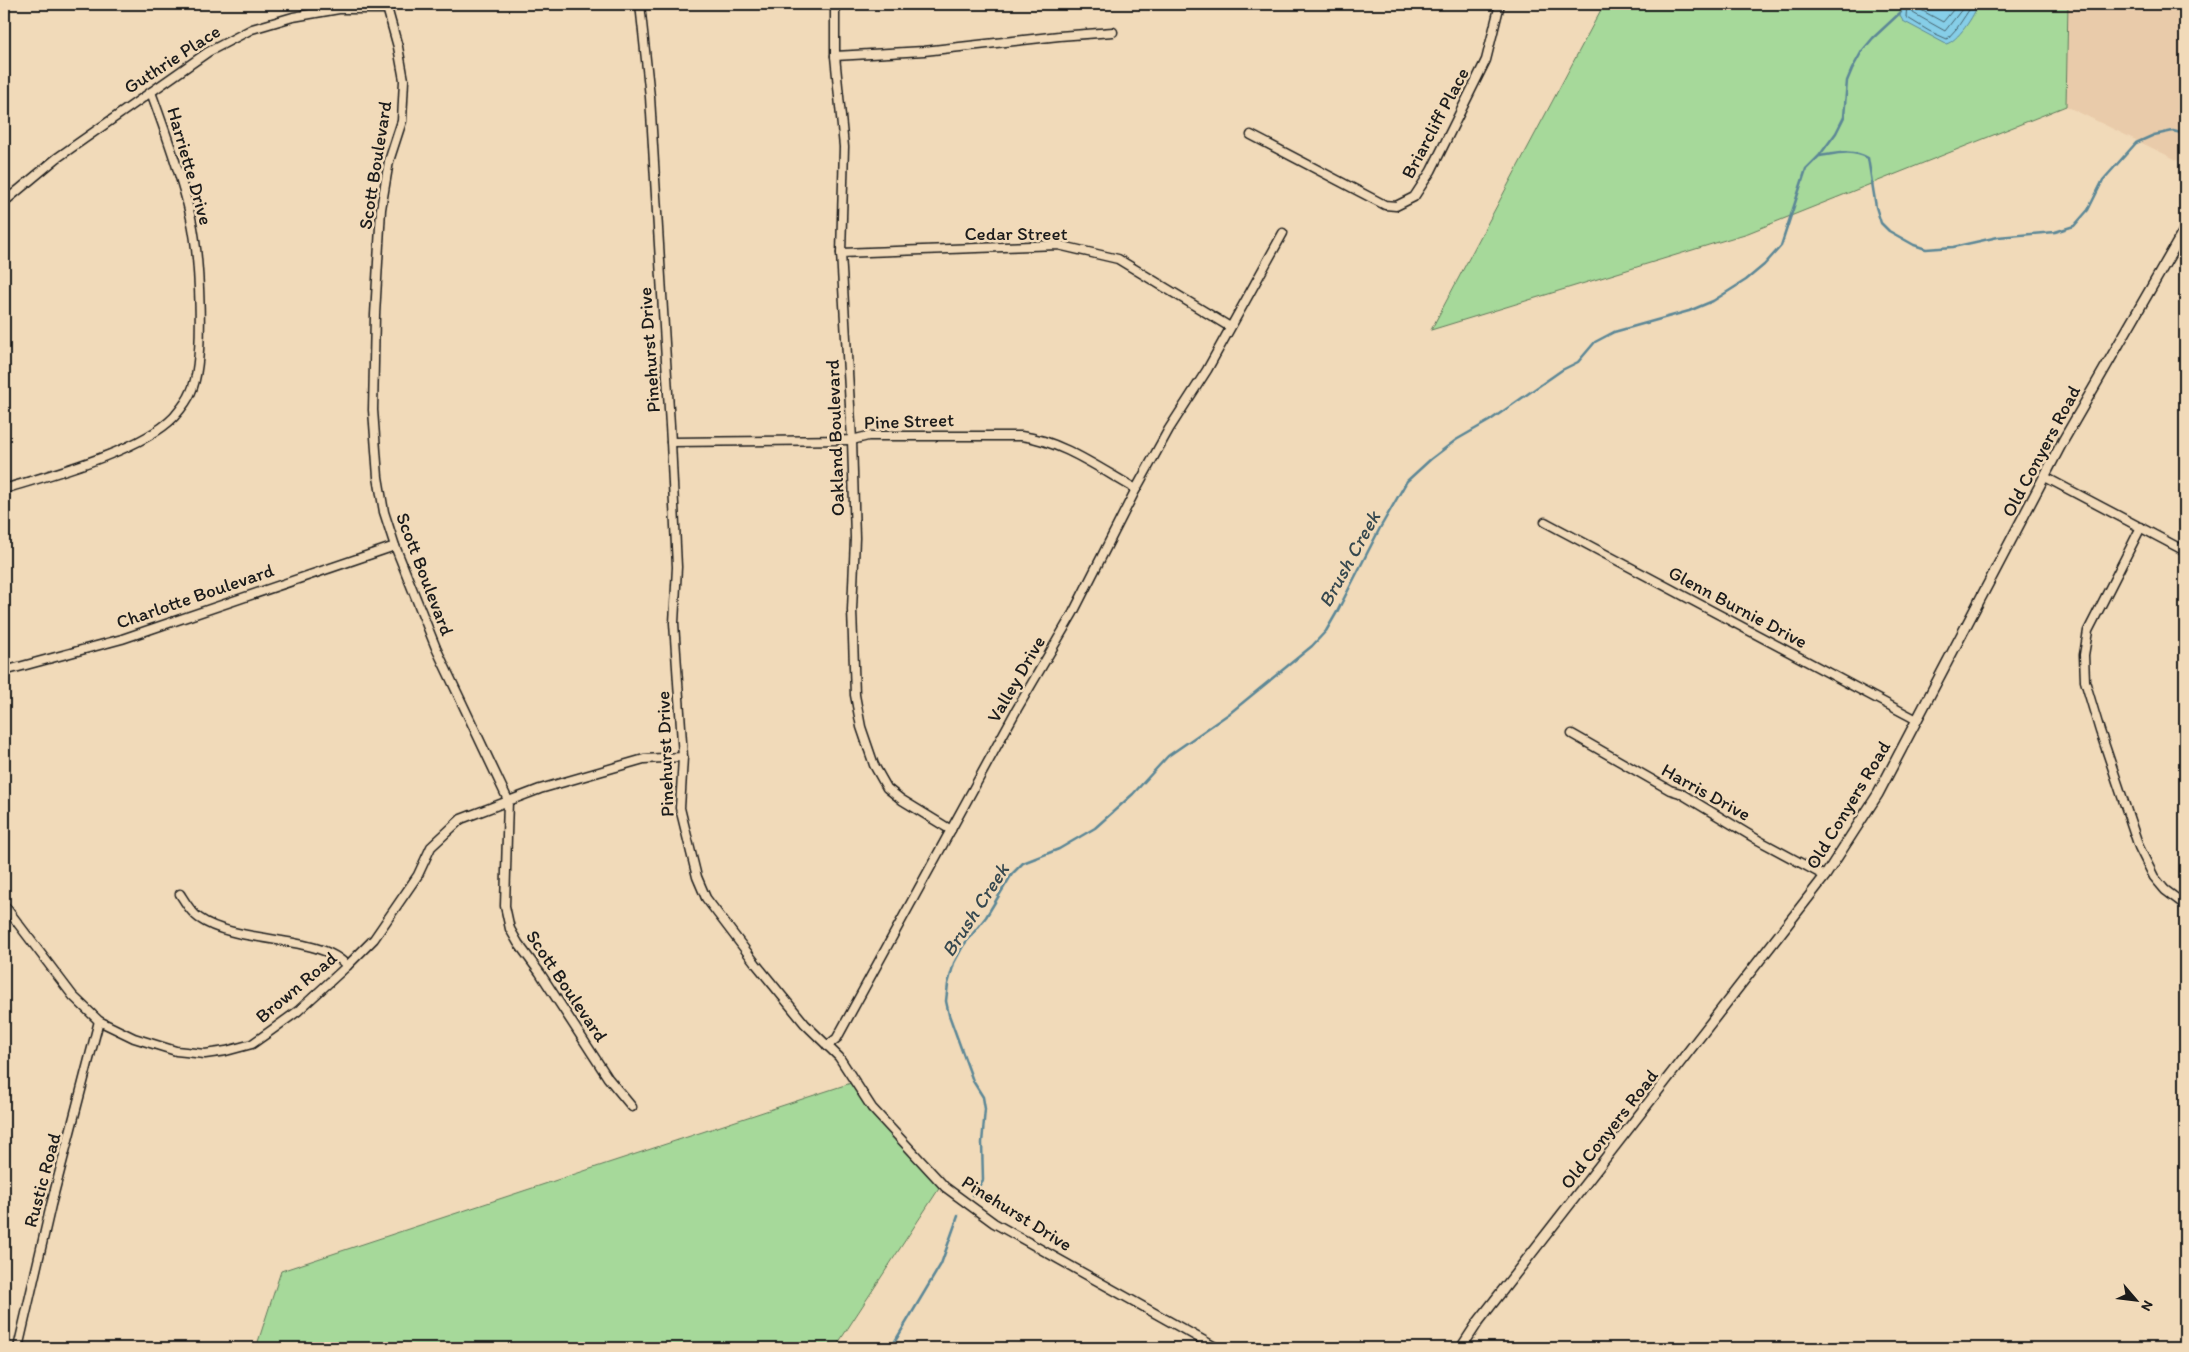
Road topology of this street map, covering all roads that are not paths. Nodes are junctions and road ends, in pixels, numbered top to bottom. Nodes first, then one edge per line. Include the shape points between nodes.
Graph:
1 (640, 4) edge
2 (835, 4) edge
3 (1500, 4) edge
4 (386, 6) edge
5 (1113, 32) dead end
6 (835, 56) junction
7 (152, 92) junction
8 (1251, 135) dead end
9 (4, 202) edge
10 (2185, 229) edge
11 (1283, 232) dead end
12 (841, 253) junction
13 (1230, 327) junction
14 (852, 440) junction
15 (671, 442) junction
16 (2045, 477) junction
17 (4, 489) edge
18 (1136, 489) junction
19 (1545, 522) dead end
20 (2141, 527) junction
21 (395, 546) junction
22 (2185, 551) edge
23 (4, 671) edge
24 (1917, 720) junction
25 (1572, 734) dead end
26 (684, 757) junction
27 (508, 800) junction
28 (951, 830) junction
29 (1825, 876) junction
30 (180, 894) dead end
31 (4, 905) edge
32 (2185, 905) edge
33 (347, 966) junction
34 (99, 1021) junction
35 (827, 1046) junction
36 (632, 1107) dead end
37 (18, 1348) edge
38 (1217, 1348) edge
39 (1460, 1348) edge

1 - 15 street, Pinehurst Drive via 650,97
2 - 6 street, Oakland Boulevard
3 - 8 street, Briarcliff Place via 1486,60 1431,171 1414,196 1396,206 1385,205
4 - 7 street, Guthrie Place via 339,9 293,17 252,29 208,52
4 - 21 street, Scott Boulevard via 404,80 402,121 389,161 381,209 373,410 378,477 384,512
5 - 6 street via 924,51
6 - 12 street, Oakland Boulevard via 844,147
7 - 9 street, Guthrie Place via 57,158
7 - 17 street, Harriette Drive via 192,221 199,282 199,342 191,392 173,417 145,437 70,469
10 - 16 street, Old Conyers Road
11 - 13 street, Valley Drive
12 - 13 street, Cedar Street via 1058,245 1118,259
12 - 14 street, Oakland Boulevard
13 - 18 street, Valley Drive
14 - 15 street, Pine Street
14 - 18 street, Pine Street via 868,436 1035,437 1074,454
14 - 28 street, Oakland Boulevard via 855,538 852,669 861,727 886,788
15 - 26 street, Pinehurst Drive via 677,566 674,623
16 - 20 street
16 - 24 street, Old Conyers Road
18 - 28 street, Valley Drive via 1073,613
19 - 24 street, Glenn Burnie Drive
20 - 22 street
20 - 32 street via 2088,631 2084,654 2085,681 2139,848 2154,877
21 - 23 street, Charlotte Boulevard via 122,639
21 - 27 street, Scott Boulevard via 436,648
24 - 29 street, Old Conyers Road via 1878,794
25 - 29 street, Harris Drive
26 - 27 street, Brown Road via 644,759
26 - 35 street, Pinehurst Drive via 680,808 697,877 706,898 805,1024
27 - 33 street, Brown Road via 461,819 431,847 418,875 374,939
27 - 36 street, Scott Boulevard via 505,906 510,929 608,1078
28 - 35 street, Valley Drive via 837,1038
29 - 39 street, Old Conyers Road
30 - 33 street via 196,917 211,926 241,935 310,947 340,958
31 - 34 street, Brown Road via 73,996
33 - 34 street, Brown Road via 298,1011 269,1032 252,1044 226,1052 176,1051 134,1038
34 - 37 street, Rustic Road
35 - 38 street, Pinehurst Drive via 839,1057 872,1108 945,1187 994,1223

